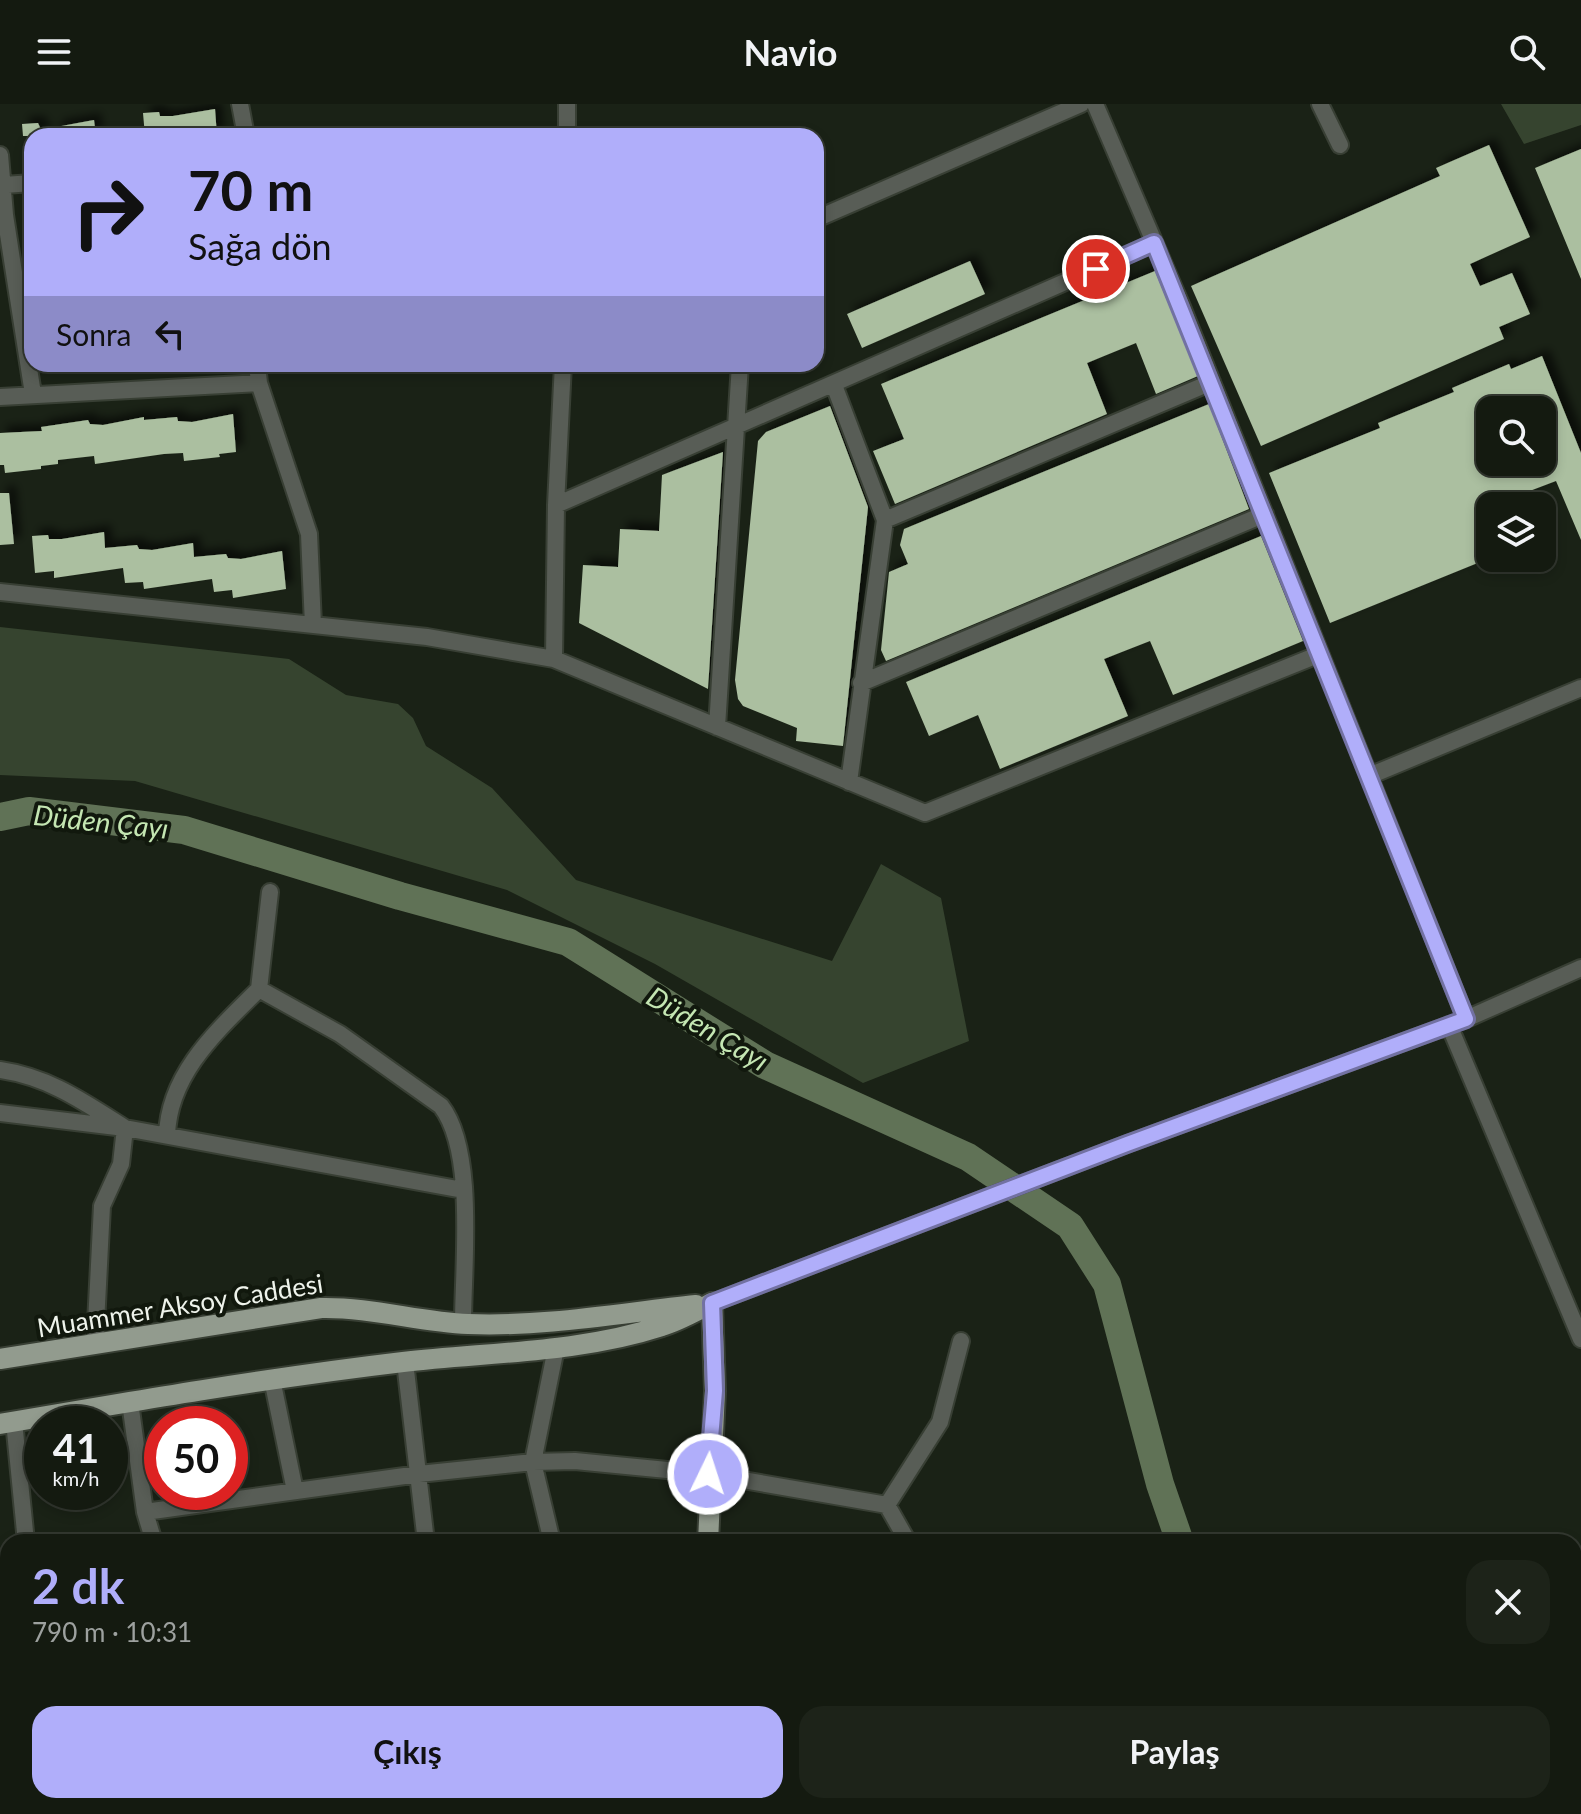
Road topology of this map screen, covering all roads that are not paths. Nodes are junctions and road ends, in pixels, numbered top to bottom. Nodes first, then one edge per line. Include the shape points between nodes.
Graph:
1 (240, 104) edge
2 (567, 104) edge
3 (1081, 104) edge
4 (1095, 104) edge
5 (1320, 104) edge
6 (244, 128) edge
7 (567, 128) edge
8 (1340, 145) dead end
9 (0, 155) edge
10 (24, 184) edge
11 (4, 185) junction
12 (824, 216) edge
13 (1154, 243) junction
14 (24, 336) edge
15 (30, 372) edge
16 (258, 372) edge
17 (563, 372) edge
18 (740, 372) edge
19 (1212, 382) junction
20 (259, 383) junction
21 (834, 385) junction
22 (33, 394) junction
23 (0, 397) edge
24 (738, 427) junction
25 (556, 505) junction
26 (1265, 514) junction
27 (885, 520) junction
28 (0, 592) edge
29 (313, 625) junction
30 (1320, 654) junction
31 (554, 659) junction
32 (861, 683) junction
33 (1581, 688) edge
34 (717, 727) junction
35 (1369, 776) junction
36 (849, 782) junction
37 (270, 892) dead end
38 (1581, 968) edge
39 (259, 989) junction
40 (1466, 1019) junction
41 (1449, 1025) junction
42 (0, 1070) edge
43 (0, 1113) edge
44 (125, 1128) junction
45 (167, 1135) junction
46 (463, 1190) junction
47 (712, 1303) junction
48 (463, 1324) junction
49 (1581, 1339) edge
50 (961, 1341) dead end
51 (95, 1343) junction
52 (556, 1348) junction
53 (0, 1359) edge
54 (405, 1362) junction
55 (272, 1379) junction
56 (130, 1402) junction
57 (7, 1422) edge
58 (533, 1462) junction
59 (419, 1474) junction
60 (708, 1474) junction
61 (295, 1491) junction
62 (887, 1505) junction
63 (145, 1512) junction
64 (25, 1534) edge
65 (152, 1534) edge
66 (425, 1534) edge
67 (550, 1534) edge
68 (708, 1534) edge
69 (903, 1534) edge

1 - 6 street
2 - 7 street
3 - 12 street
4 - 13 street
5 - 8 street
9 - 11 street
10 - 11 street
11 - 14 street
13 - 19 street
13 - 21 street
15 - 22 street
16 - 20 street
17 - 25 street
18 - 24 street
19 - 26 street
19 - 27 street
20 - 22 street
20 - 29 street via 309,534
21 - 24 street
21 - 27 street
22 - 23 street
24 - 25 street
24 - 34 street
25 - 31 street
26 - 30 street
26 - 32 street
27 - 32 street
28 - 29 street
29 - 31 street via 427,637
30 - 35 street
30 - 36 street via 925,813
31 - 34 street
32 - 36 street
33 - 35 street
34 - 36 street
35 - 40 street
37 - 39 street
38 - 40 street
39 - 45 street via 204,1044 173,1097
39 - 46 street via 340,1034 441,1106 458,1138
40 - 41 street
41 - 47 street
41 - 49 street
42 - 44 street via 61,1087
43 - 44 street
44 - 45 street
44 - 51 street via 121,1164 102,1206
45 - 46 street
46 - 48 street
47 - 48 main road, Muammer Aksoy Caddesi via 550,1323
47 - 52 main road via 665,1325
47 - 60 main road via 715,1391
48 - 51 main road, Muammer Aksoy Caddesi via 358,1307 321,1308
50 - 62 street via 940,1422
51 - 53 main road, Muammer Aksoy Caddesi
52 - 54 main road
52 - 58 street
54 - 55 main road
54 - 59 street
55 - 56 main road
55 - 61 street
56 - 57 main road
56 - 63 street
57 - 64 street
58 - 59 street
58 - 60 street
58 - 67 street
59 - 61 street
59 - 66 street
60 - 62 street
60 - 68 main road
61 - 63 street
62 - 69 street
63 - 65 street

